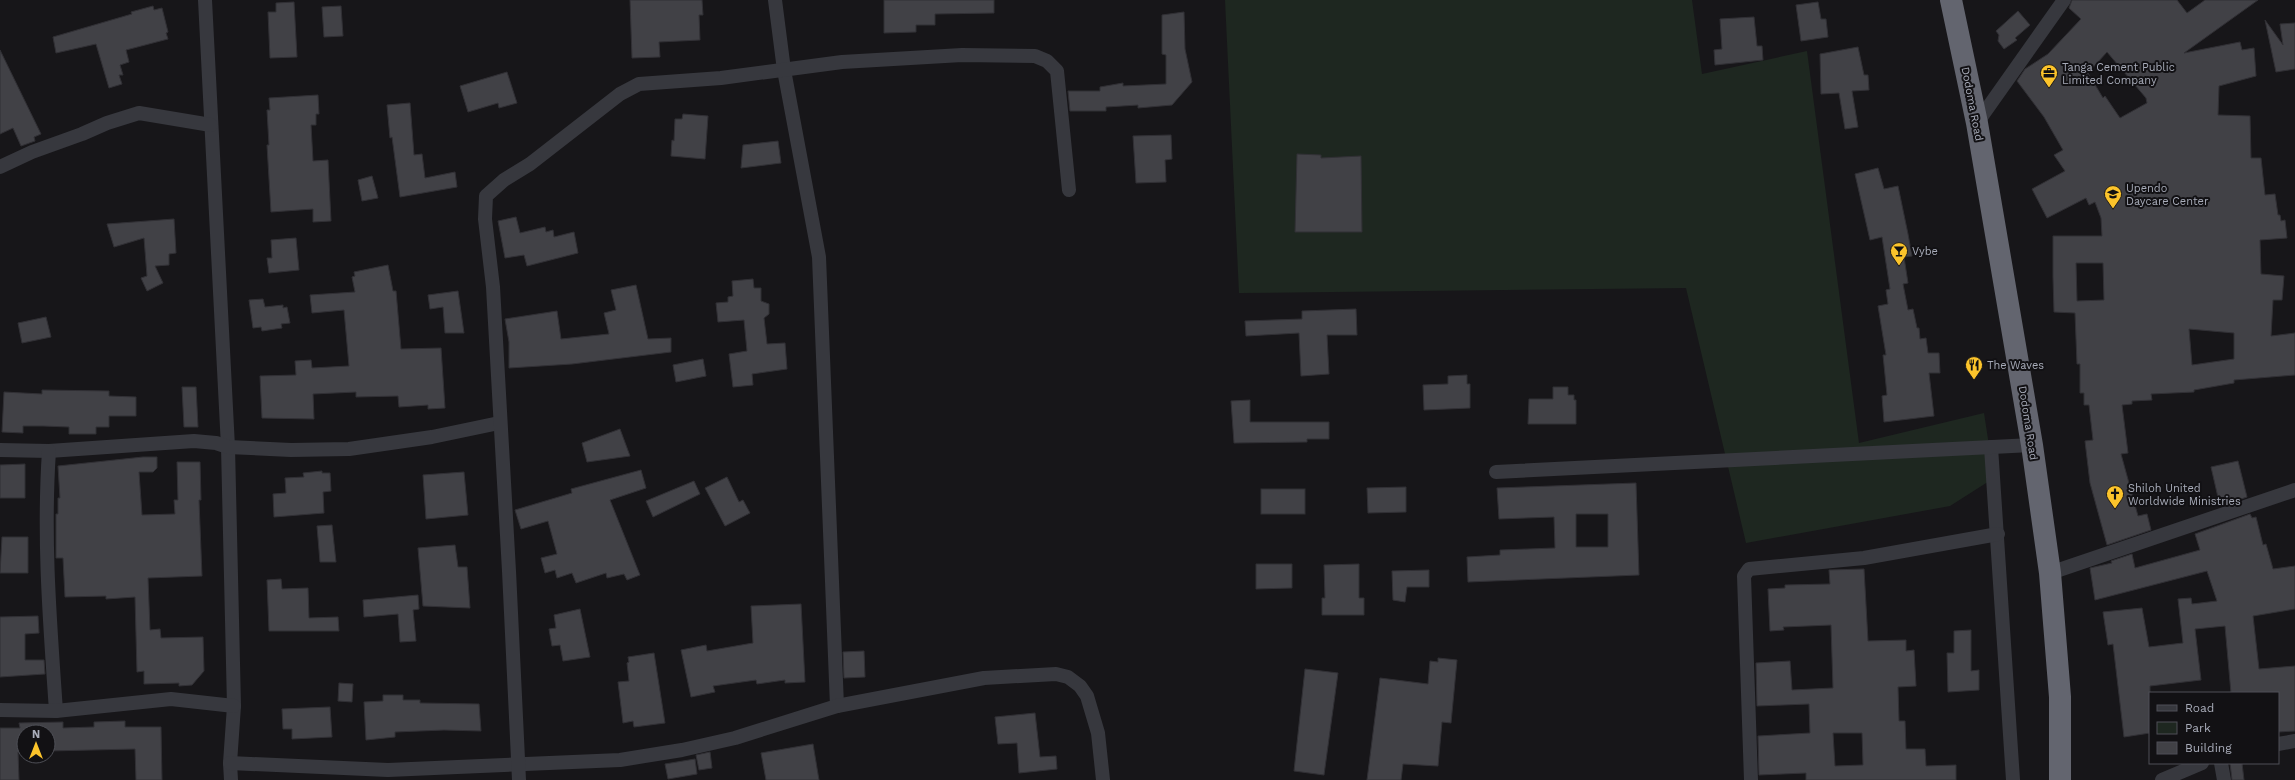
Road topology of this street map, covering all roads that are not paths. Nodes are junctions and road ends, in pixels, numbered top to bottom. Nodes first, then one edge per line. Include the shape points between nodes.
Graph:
1 (205, 0) edge
2 (776, 0) edge
3 (1950, 0) edge
4 (2064, 0) edge
5 (784, 70) junction
6 (1977, 123) junction
7 (211, 125) junction
8 (0, 167) edge
9 (1069, 190) dead end
10 (500, 423) junction
11 (2032, 446) junction
12 (228, 447) junction
13 (1992, 447) junction
14 (0, 450) edge
15 (49, 451) junction
16 (1496, 472) dead end
17 (2295, 490) edge
18 (1998, 534) junction
19 (2050, 573) junction
20 (234, 706) junction
21 (837, 706) junction
22 (0, 710) edge
23 (56, 711) junction
24 (2295, 740) edge
25 (2279, 744) edge
26 (230, 763) junction
27 (2200, 764) edge
28 (2220, 764) edge
29 (518, 773) edge
30 (231, 780) edge
31 (1103, 780) edge
32 (1751, 780) edge
33 (2013, 780) edge
34 (2060, 780) edge
35 (2162, 780) edge
36 (2224, 780) edge

1 - 7 street
2 - 5 street
3 - 6 highway, Dodoma Road
4 - 6 street
5 - 9 street via 842,62 954,55 1035,56 1047,61 1057,71
5 - 10 street via 638,84 620,94 486,196 485,219 493,287
5 - 21 street via 819,257
6 - 11 highway, Dodoma Road
7 - 8 street via 139,113 32,152
7 - 12 street
10 - 12 street via 432,437 349,449
10 - 29 street
11 - 13 street
11 - 19 highway, Dodoma Road
12 - 15 street via 194,440
12 - 20 street
13 - 16 street
13 - 18 street
14 - 15 street
15 - 23 street via 45,507 46,572
17 - 19 street
18 - 32 street via 1864,558 1749,569 1744,576
18 - 33 street
19 - 34 highway, Dodoma Road via 2060,697
20 - 23 street via 171,700
20 - 26 street
21 - 29 street via 735,738 682,750
21 - 31 street via 984,678 1056,674 1068,677 1080,686 1087,696 1098,733
22 - 23 street
24 - 25 street
26 - 29 street
26 - 30 street
27 - 35 street
28 - 36 street

